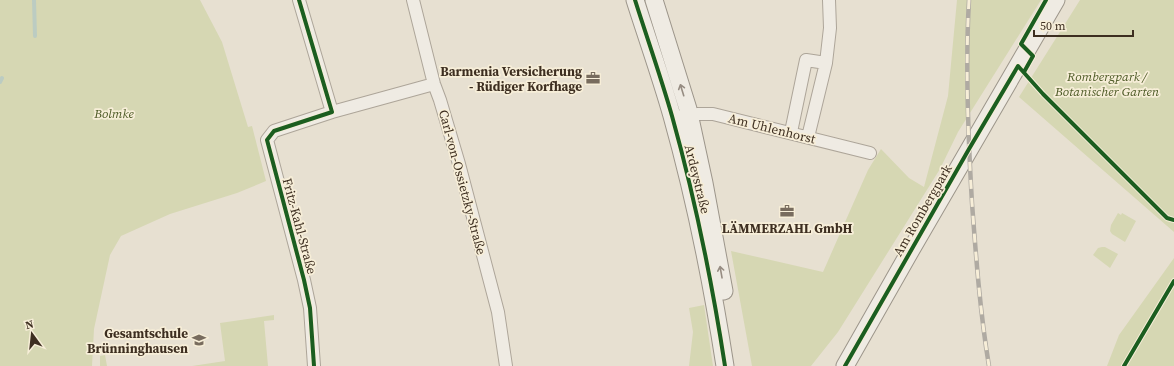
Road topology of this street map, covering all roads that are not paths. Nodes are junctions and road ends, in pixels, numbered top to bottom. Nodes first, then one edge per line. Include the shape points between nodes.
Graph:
1 (299, 0) edge
2 (412, 0) edge
3 (634, 0) edge
4 (654, 0) edge
5 (829, 0) edge
6 (1056, 0) edge
7 (826, 63) junction
8 (434, 84) junction
9 (332, 112) junction
10 (689, 114) junction
11 (673, 119) junction
12 (791, 132) junction
13 (808, 137) junction
14 (870, 153) dead end
15 (862, 336) junction
16 (314, 366) edge
17 (506, 366) edge
18 (725, 366) edge
19 (736, 366) edge
20 (831, 366) edge
21 (845, 366) edge

1 - 9 street
2 - 8 street, Carl-von-Ossietzky-Straße
3 - 11 main road, Ardeystraße
10 -> 4 main road, Ardeystraße
5 - 7 street via 830,28
6 - 15 main road, Am Rombergpark
7 - 12 street via 806,60
7 - 13 street
8 - 9 street
8 - 17 street, Carl-von-Ossietzky-Straße via 457,157 498,312
9 - 16 street, Fritz-Kahl-Straße via 274,131 267,140 310,308
10 - 11 street, Am Uhlenhorst
10 - 12 street, Am Uhlenhorst via 713,114
19 -> 10 main road, Ardeystraße via 722,274
11 - 18 main road, Ardeystraße via 710,276
12 - 13 street, Am Uhlenhorst
13 - 14 street, Am Uhlenhorst
15 - 20 main road
15 - 21 main road, Am Rombergpark

